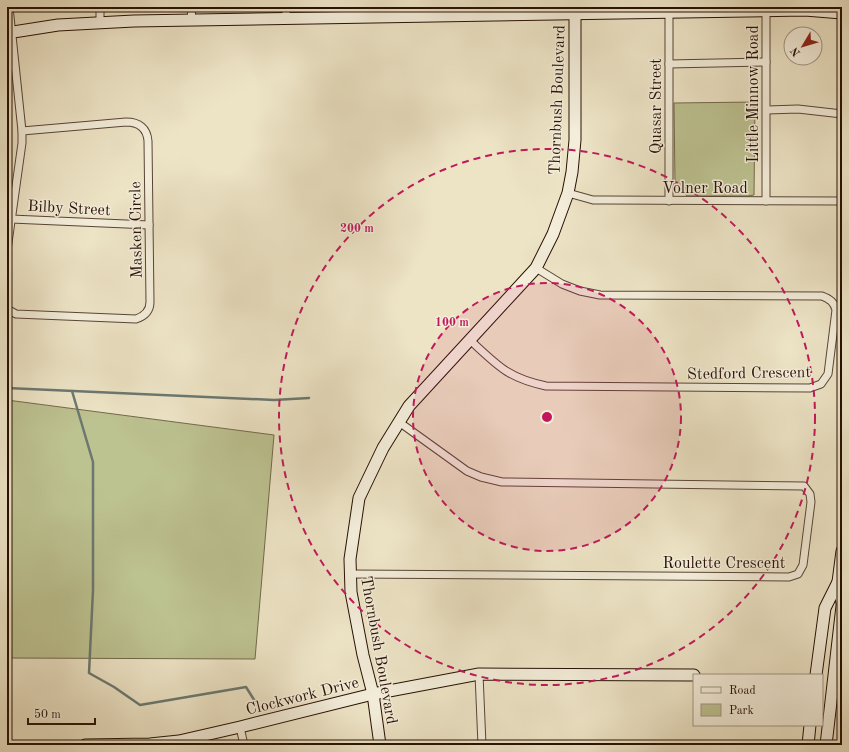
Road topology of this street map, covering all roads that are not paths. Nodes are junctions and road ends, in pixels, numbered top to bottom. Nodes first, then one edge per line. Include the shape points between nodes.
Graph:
1 (9, 7) edge
2 (100, 7) edge
3 (192, 7) edge
4 (816, 7) edge
5 (669, 9) edge
6 (766, 9) edge
7 (575, 10) edge
8 (805, 10) junction
9 (475, 11) edge
10 (383, 12) edge
11 (286, 13) edge
12 (842, 13) edge
13 (191, 20) junction
14 (100, 22) junction
15 (10, 32) edge
16 (766, 62) junction
17 (669, 64) junction
18 (767, 110) junction
19 (842, 114) edge
20 (22, 131) junction
21 (568, 193) junction
22 (669, 200) junction
23 (766, 201) junction
24 (842, 202) edge
25 (11, 218) junction
26 (149, 225) junction
27 (7, 250) edge
28 (536, 268) junction
29 (7, 309) edge
30 (470, 340) junction
31 (399, 422) junction
32 (842, 551) edge
33 (350, 574) junction
34 (838, 582) junction
35 (842, 602) edge
36 (842, 606) edge
37 (479, 674) junction
38 (816, 674) edge
39 (693, 675) edge
40 (823, 676) edge
41 (838, 676) edge
42 (373, 694) junction
43 (810, 726) edge
44 (240, 727) junction
45 (85, 745) edge
46 (244, 745) edge
47 (380, 745) edge
48 (482, 745) edge
49 (808, 745) edge
50 (826, 745) edge

1 - 15 street
2 - 14 street
3 - 13 street
4 - 8 street
5 - 6 street
5 - 7 street
5 - 17 street, Quasar Street
6 - 8 street
6 - 16 street, Little Minnow Road
7 - 9 street
7 - 21 street, Thornbush Boulevard via 575,140
8 - 12 street
9 - 10 street
10 - 11 street
11 - 13 street
13 - 14 street
14 - 15 street
15 - 20 street
16 - 17 street
16 - 18 street, Little Minnow Road
17 - 22 street, Quasar Street
18 - 19 street via 798,109
18 - 23 street, Little Minnow Road
20 - 25 street
20 - 26 street, Masken Circle via 126,122 134,122 141,126 148,140
21 - 22 street, Volner Road via 592,200
21 - 28 street, Thornbush Boulevard via 553,234
22 - 23 street, Volner Road
23 - 24 street, Volner Road
25 - 26 street, Bilby Street
25 - 27 street
26 - 29 street, Masken Circle via 150,302 148,311 140,318 16,314
28 - 30 street, Thornbush Boulevard
28 - 30 street, Stedford Crescent via 562,284 600,295 822,296 835,305 836,310 828,374 821,384 810,388 546,386 514,377
30 - 31 street, Thornbush Boulevard via 409,406
31 - 33 street, Thornbush Boulevard via 358,498
31 - 33 street, Roulette Crescent via 467,471 502,482 804,486 810,494 811,502 803,565 798,574 789,577
32 - 34 street
33 - 42 street, Thornbush Boulevard via 354,611
34 - 35 street
34 - 38 street via 825,608
36 - 41 street
37 - 39 street, Clockwork Drive
37 - 42 street, Clockwork Drive
37 - 48 street
40 - 41 street
41 - 50 street
42 - 44 street, Clockwork Drive
42 - 47 street, Thornbush Boulevard
43 - 49 street
44 - 45 street, Clockwork Drive via 179,741
44 - 46 street

